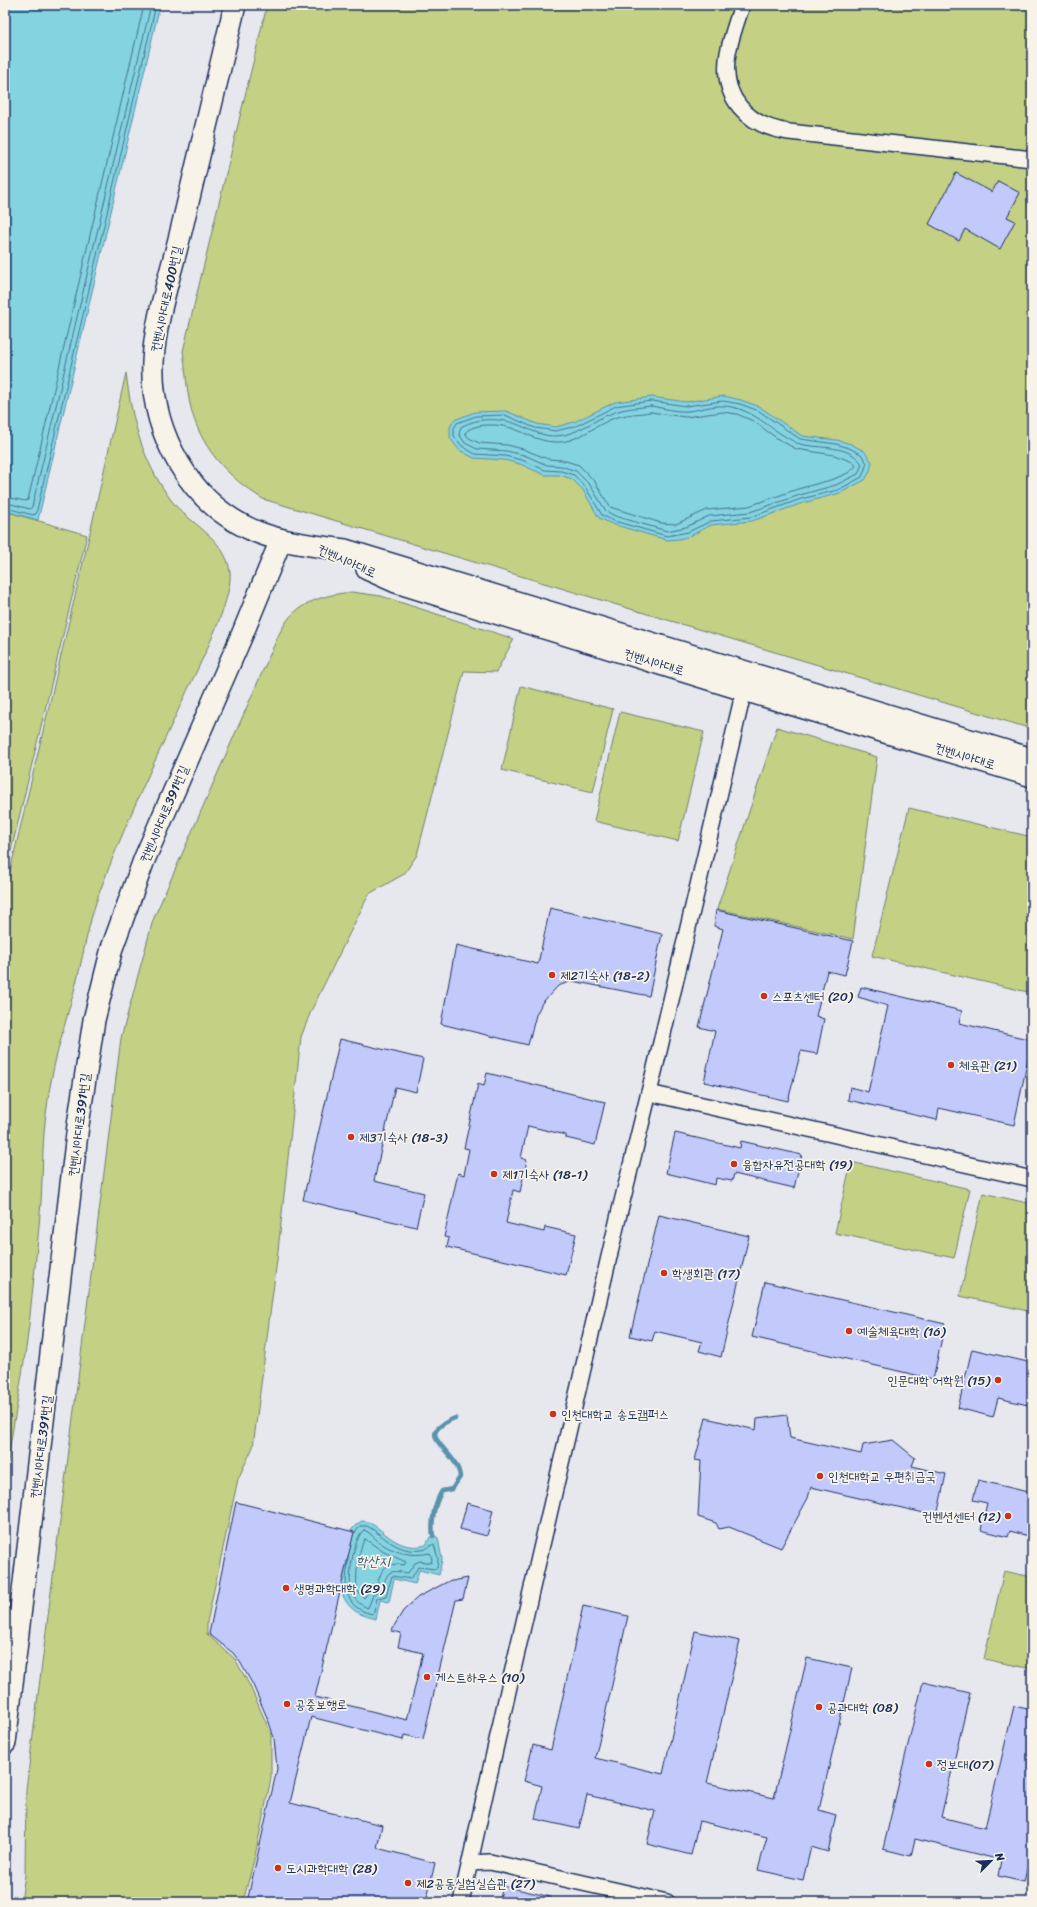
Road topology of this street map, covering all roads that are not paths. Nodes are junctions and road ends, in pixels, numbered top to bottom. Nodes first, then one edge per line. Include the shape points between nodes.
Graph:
1 (235, 5) edge
2 (742, 5) edge
3 (1032, 159) edge
4 (281, 540) junction
5 (312, 545) junction
6 (744, 690) junction
7 (1032, 759) edge
8 (1032, 776) edge
9 (649, 1093) junction
10 (1032, 1179) edge
11 (5, 1743) edge
12 (470, 1862) junction
13 (461, 1902) edge
14 (667, 1902) edge

1 - 4 street, 컨벤시아대로400번길 via 159,324 154,349 154,385 160,419 168,441 178,462 196,488 237,521 257,532
2 - 3 street via 728,52 726,69 729,86 736,101 746,115 758,123 774,130 789,132
4 - 5 street, 컨벤시아대로400번길
4 - 11 street, 컨벤시아대로391번길 via 144,860 112,948 94,1020 79,1118
5 - 6 street, 컨벤시아대로 via 396,582
5 - 7 street, 컨벤시아대로 via 345,550
6 - 8 street, 컨벤시아대로
6 - 9 street
9 - 10 street
9 - 12 street
12 - 13 street
12 - 14 street via 490,1862

